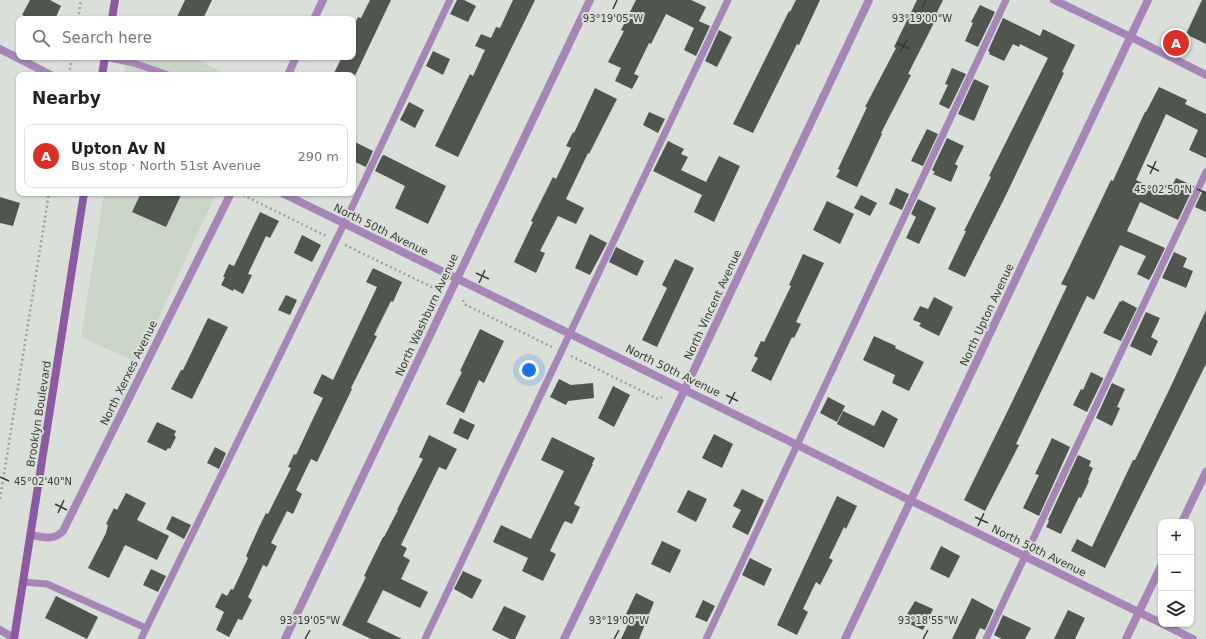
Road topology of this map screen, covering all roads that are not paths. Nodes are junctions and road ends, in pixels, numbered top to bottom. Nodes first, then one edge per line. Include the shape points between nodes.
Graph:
1 (115, 0) edge
2 (323, 0) edge
3 (450, 0) edge
4 (590, 0) edge
5 (728, 0) edge
6 (869, 0) edge
7 (1006, 0) edge
8 (1054, 0) edge
9 (1148, 0) edge
10 (112, 16) edge
11 (315, 16) edge
12 (1131, 37) junction
13 (0, 49) edge
14 (16, 57) edge
15 (22, 60) edge
16 (104, 60) edge
17 (120, 60) edge
18 (295, 60) edge
19 (45, 72) edge
20 (102, 72) edge
21 (160, 72) edge
22 (289, 72) edge
23 (1206, 76) edge
24 (1206, 172) edge
25 (84, 196) edge
26 (230, 196) edge
27 (288, 196) edge
28 (344, 224) junction
29 (456, 279) junction
30 (569, 334) junction
31 (685, 390) junction
32 (797, 445) junction
33 (1206, 472) edge
34 (911, 501) junction
35 (1183, 519) edge
36 (31, 535) junction
37 (1025, 557) junction
38 (1158, 572) edge
39 (23, 582) junction
40 (1139, 612) junction
41 (1158, 622) edge
42 (1168, 627) edge
43 (146, 628) junction
44 (0, 630) edge
45 (15, 639) edge
46 (141, 639) edge
47 (285, 639) edge
48 (425, 639) edge
49 (564, 639) edge
50 (706, 639) edge
51 (845, 639) edge
52 (986, 639) edge
53 (1126, 639) edge
54 (1193, 639) edge

1 - 10 main road
2 - 11 street
3 - 28 lane
4 - 29 street, North Washburn Avenue
5 - 30 lane
6 - 31 street, North Vincent Avenue
7 - 32 lane
8 - 12 street
9 - 12 street, North Upton Avenue
12 - 23 street
12 - 34 street, North Upton Avenue
13 - 14 street
15 - 19 street
16 - 20 main road
17 - 21 lane
18 - 22 street
24 - 37 lane
25 - 36 main road, Brooklyn Boulevard
26 - 36 street, North Xerxes Avenue via 63,531 52,538
27 - 28 street, North 50th Avenue
28 - 29 street, North 50th Avenue
28 - 43 lane
29 - 30 street, North 50th Avenue
29 - 47 street, North Washburn Avenue
30 - 31 street, North 50th Avenue
30 - 48 lane
31 - 32 street, North 50th Avenue
31 - 49 street, North Vincent Avenue
32 - 34 street, North 50th Avenue
32 - 50 lane
33 - 35 street
34 - 37 street, North 50th Avenue
34 - 51 street, North Upton Avenue
36 - 39 main road, Brooklyn Boulevard
37 - 40 street, North 50th Avenue
37 - 52 lane
38 - 40 street
39 - 43 lane via 47,584
39 - 45 main road, Brooklyn Boulevard
40 - 41 street, North 50th Avenue
40 - 53 street
42 - 54 street, North 50th Avenue
43 - 46 lane
44 - 45 street

